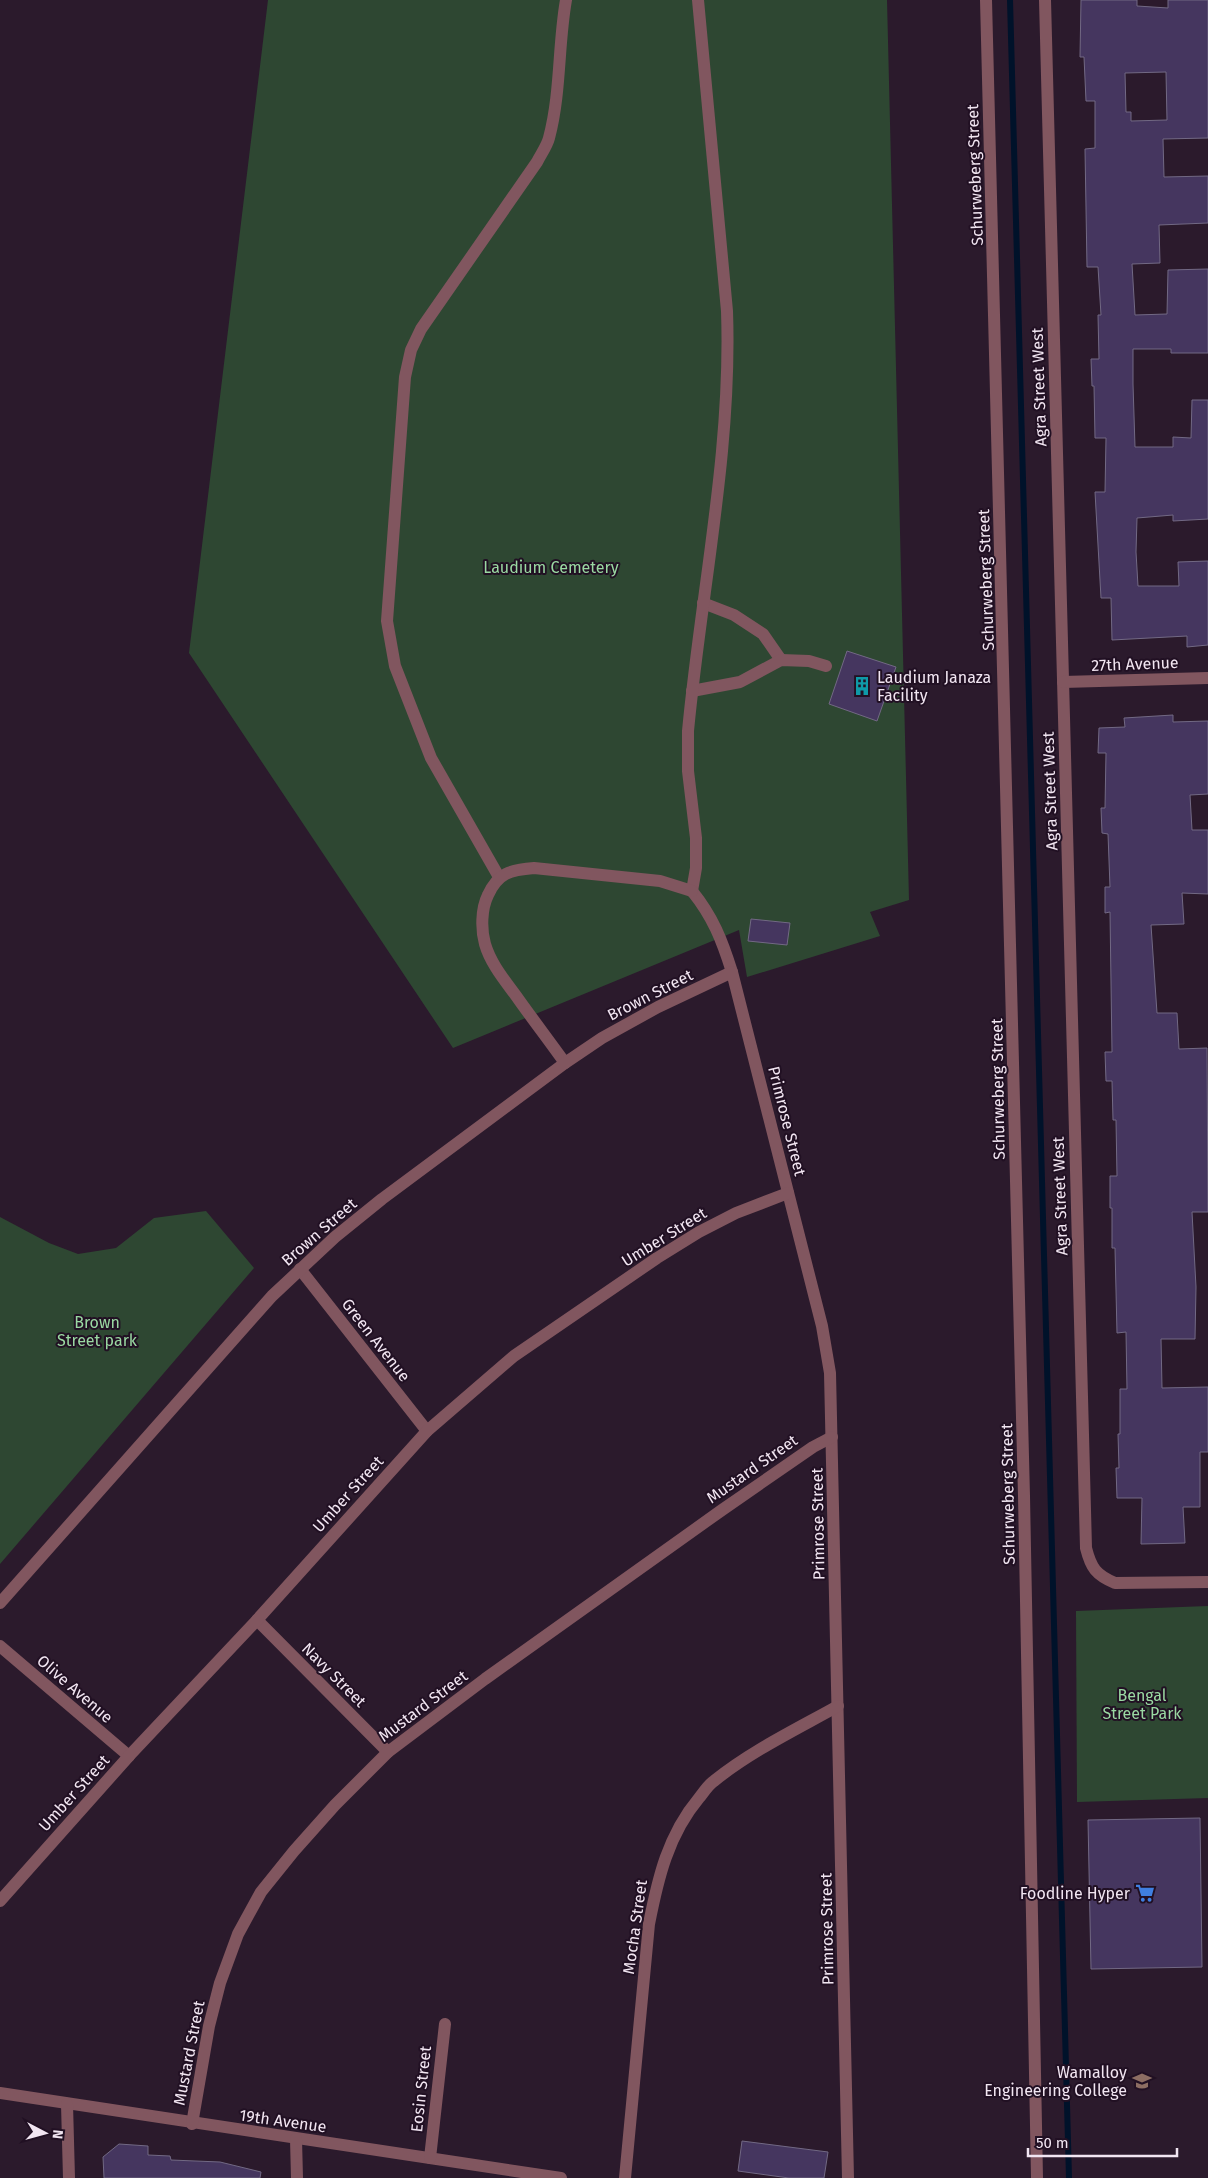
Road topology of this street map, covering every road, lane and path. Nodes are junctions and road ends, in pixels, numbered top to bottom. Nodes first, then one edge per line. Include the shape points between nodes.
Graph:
1 (566, 0) edge
2 (698, 0) edge
3 (986, 0) edge
4 (1044, 0) edge
5 (703, 603) junction
6 (781, 660) junction
7 (826, 666) dead end
8 (1208, 678) edge
9 (1063, 682) junction
10 (692, 692) junction
11 (499, 877) junction
12 (692, 890) junction
13 (732, 972) junction
14 (565, 1063) junction
15 (788, 1192) junction
16 (300, 1269) junction
17 (427, 1431) junction
18 (832, 1437) junction
19 (1208, 1582) edge
20 (0, 1603) edge
21 (258, 1620) junction
22 (0, 1646) edge
23 (838, 1706) junction
24 (388, 1752) junction
25 (129, 1756) junction
26 (0, 1901) edge
27 (445, 2024) dead end
28 (0, 2093) edge
29 (67, 2104) junction
30 (192, 2124) junction
31 (296, 2139) junction
32 (430, 2158) junction
33 (526, 2175) edge
34 (69, 2178) edge
35 (297, 2178) edge
36 (561, 2178) edge
37 (626, 2178) edge
38 (848, 2178) edge
39 (1037, 2178) edge

1 - 11 street via 549,139 537,162 421,329 410,350 402,407 387,621 395,666 431,758
2 - 5 street via 728,354 727,396
3 - 39 street, Schurweberg Street via 1023,1446
4 - 9 street, Agra Street West
5 - 6 street via 734,615 763,634
5 - 10 street
6 - 7 street via 809,661
6 - 10 street via 740,682
8 - 9 street, 27th Avenue
9 - 19 street, Agra Street West via 1086,1548 1090,1564 1102,1577 1115,1583
10 - 12 street via 688,771 696,868
11 - 12 street via 516,870 534,868 660,881
11 - 14 street via 485,901 482,925 486,945 506,982
12 - 13 street, Primrose Street via 721,937
13 - 14 street, Brown Street via 658,1007
13 - 15 street, Primrose Street
14 - 16 street, Brown Street via 382,1199
15 - 17 street, Umber Street via 736,1212 658,1258 514,1356
15 - 18 street, Primrose Street via 822,1326 830,1373
16 - 17 street, Green Avenue
16 - 20 street, Brown Street via 272,1296
17 - 21 street, Umber Street
18 - 23 street, Primrose Street
18 - 24 street, Mustard Street via 706,1521
21 - 24 street, Navy Street
21 - 25 street, Umber Street
22 - 25 street, Olive Avenue
23 - 37 street, Mocha Street via 755,1753 713,1782 676,1832 656,1887 649,1924
23 - 38 street, Primrose Street
24 - 30 street, Mustard Street via 294,1851 261,1892 238,1934 209,2026
25 - 26 street, Umber Street
27 - 32 street, Eosin Street
28 - 29 street, 19th Avenue
29 - 30 street, 19th Avenue
29 - 34 street
30 - 31 street, 19th Avenue
31 - 32 street, 19th Avenue
31 - 35 street
32 - 33 street, 19th Avenue
33 - 36 street, 19th Avenue

